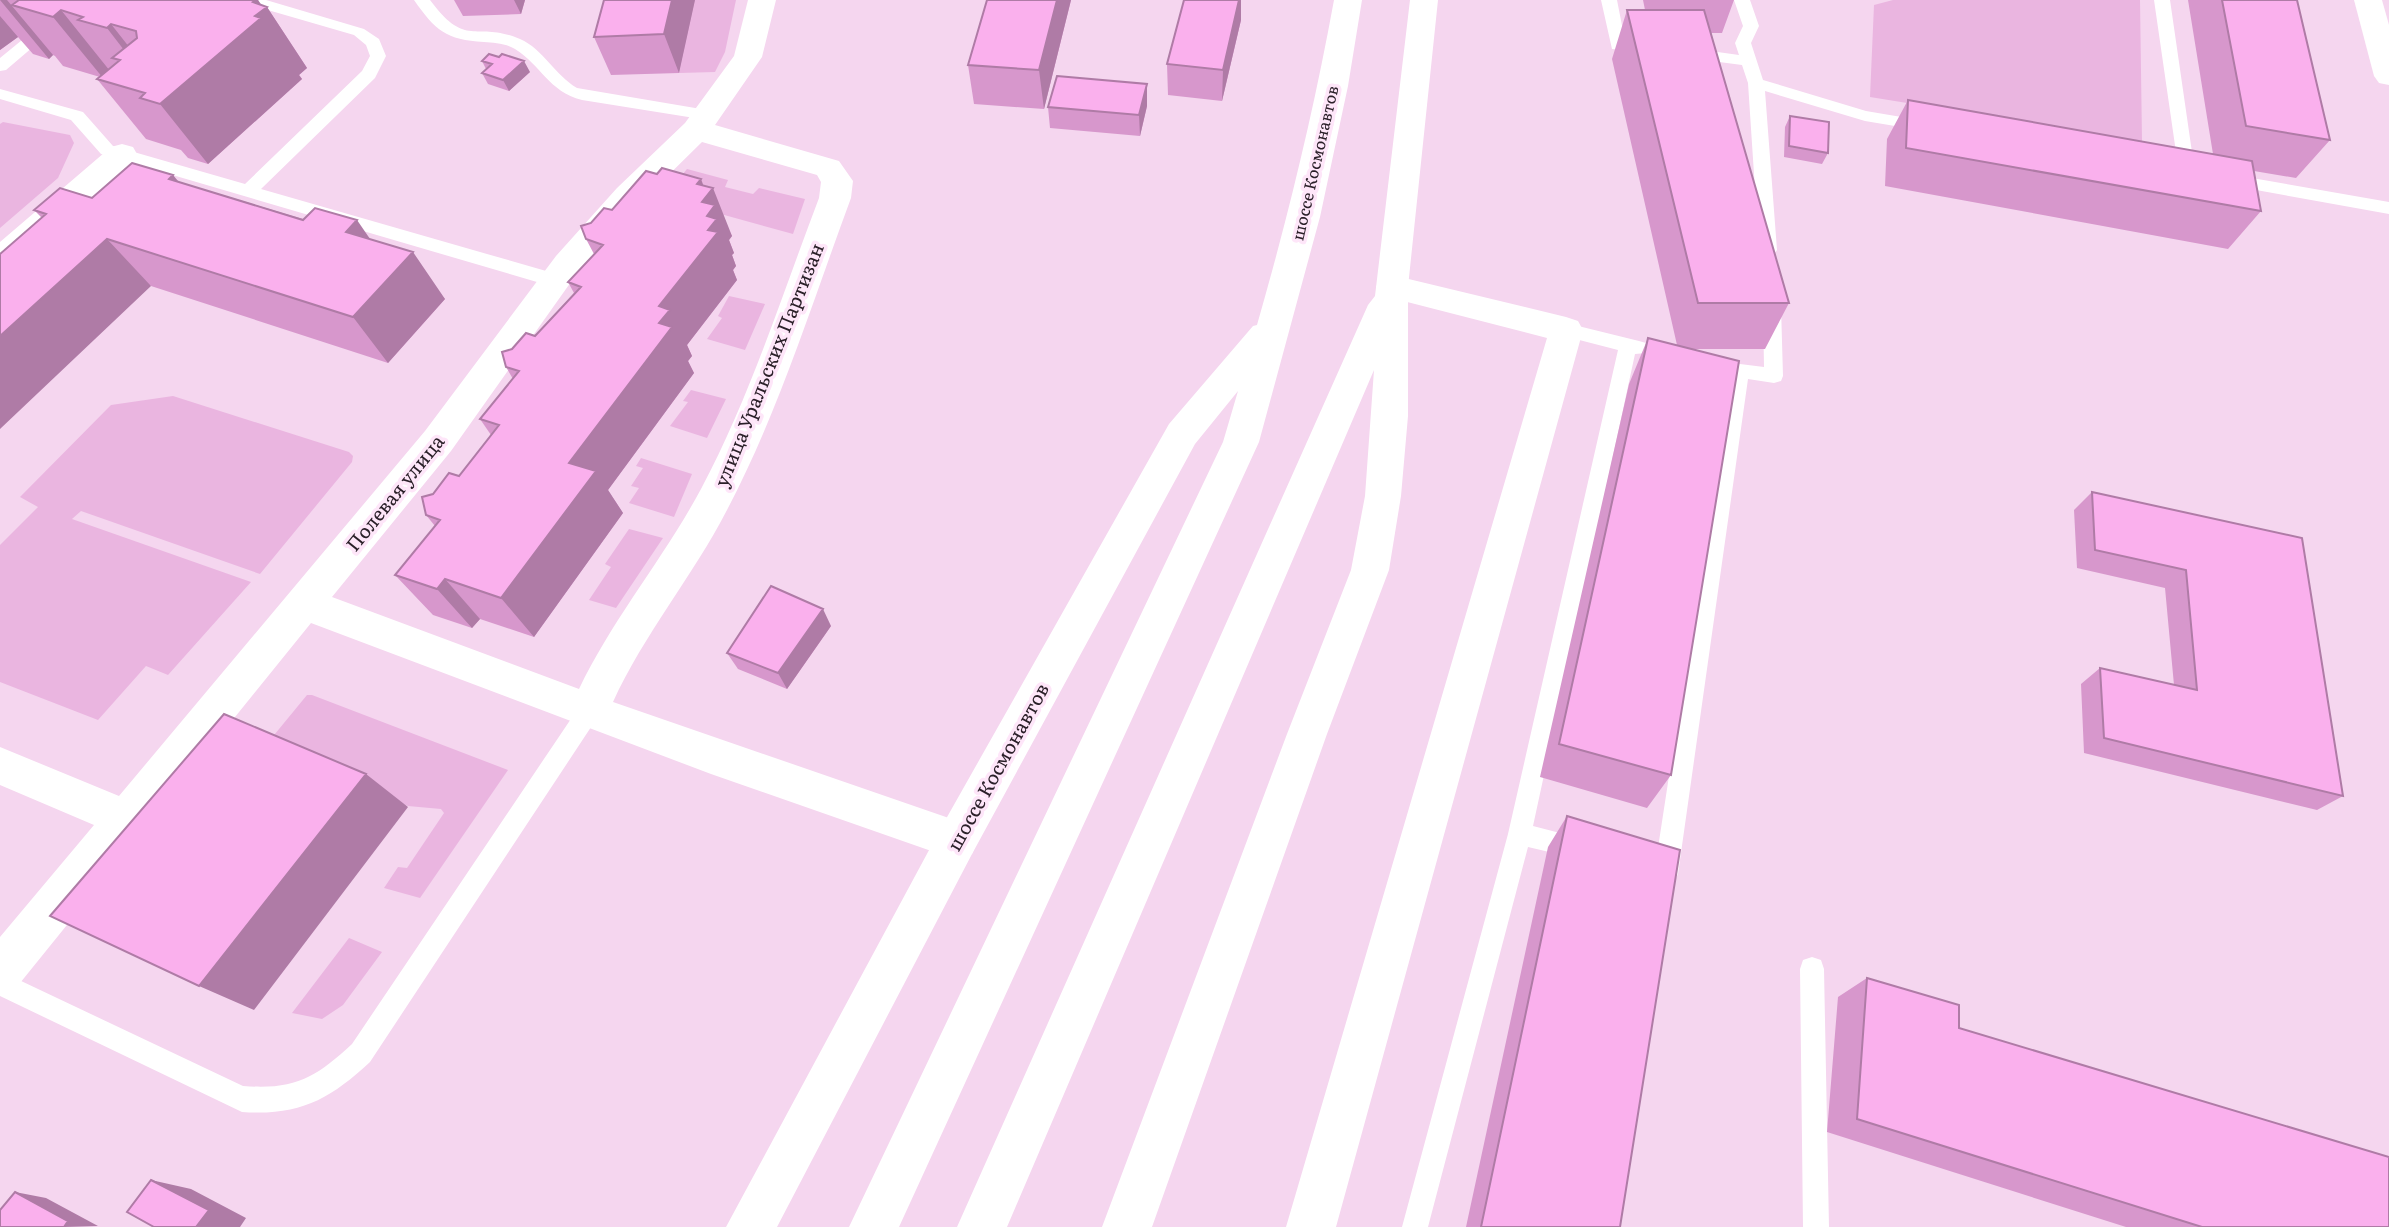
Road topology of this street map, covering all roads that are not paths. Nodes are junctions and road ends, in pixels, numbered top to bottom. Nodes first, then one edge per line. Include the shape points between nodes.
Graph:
1 (80, 0) edge
2 (249, 0) edge
3 (422, 0) edge
4 (762, 0) edge
5 (1348, 0) edge
6 (1424, 0) edge
7 (1609, 0) edge
8 (1742, 0) edge
9 (2162, 0) edge
10 (2368, 0) edge
11 (1749, 61) junction
12 (0, 66) edge
13 (2389, 76) edge
14 (1756, 83) junction
15 (0, 94) edge
16 (702, 122) junction
17 (1945, 130) edge
18 (122, 154) junction
19 (250, 189) junction
20 (2389, 208) edge
21 (0, 260) edge
22 (1769, 264) edge
23 (554, 280) junction
24 (1392, 287) junction
25 (1770, 292) edge
26 (1273, 325) junction
27 (1566, 330) junction
28 (1628, 345) junction
29 (1653, 351) edge
30 (305, 604) junction
31 (589, 711) junction
32 (0, 766) edge
33 (125, 818) junction
34 (1520, 834) junction
35 (957, 840) junction
36 (1600, 853) edge
37 (1640, 863) edge
38 (1667, 870) junction
39 (1662, 895) edge
40 (1812, 969) dead end
41 (0, 972) edge
42 (0, 983) edge
43 (751, 1227) edge
44 (874, 1227) edge
45 (982, 1227) edge
46 (1127, 1227) edge
47 (1311, 1227) edge
48 (1415, 1227) edge
49 (1816, 1227) edge

1 - 12 lane
2 - 19 lane via 359,32 373,43 378,56 369,74
3 - 16 lane via 453,32 522,46 564,89
4 - 16 main road, Полевая улица via 748,57
5 - 26 main road, шоссе Космонавтов via 1307,204
6 - 24 main road
7 - 11 lane via 1618,45
8 - 11 lane via 1751,26 1743,43
9 - 20 lane via 2193,174
10 - 13 main road
11 - 14 lane
14 - 17 lane via 1865,116
14 - 22 lane
15 - 18 lane via 78,116 107,150
16 - 23 main road, Полевая улица
16 - 31 main road, улица Уральских Партизан via 828,168 837,181 835,198 732,465 601,682
18 - 19 lane
18 - 21 main road
19 - 23 lane
23 - 30 main road, Полевая улица via 438,441
24 - 27 main road
24 - 45 main road
24 - 46 main road via 1390,416 1370,570
25 - 38 lane via 1774,376 1734,370
26 - 35 main road, шоссе Космонавтов via 1182,434
26 - 44 main road, шоссе Космонавтов via 1241,442
27 - 28 lane
27 - 47 main road
28 - 29 lane
28 - 34 lane
30 - 31 main road
30 - 33 main road, Полевая улица
31 - 35 main road
31 - 42 lane via 361,1053 313,1092 267,1102 242,1098
32 - 33 main road
33 - 41 main road, Полевая улица
34 - 36 lane
34 - 48 lane
35 - 43 main road, шоссе Космонавтов
37 - 38 lane
38 - 39 lane
40 - 49 lane

